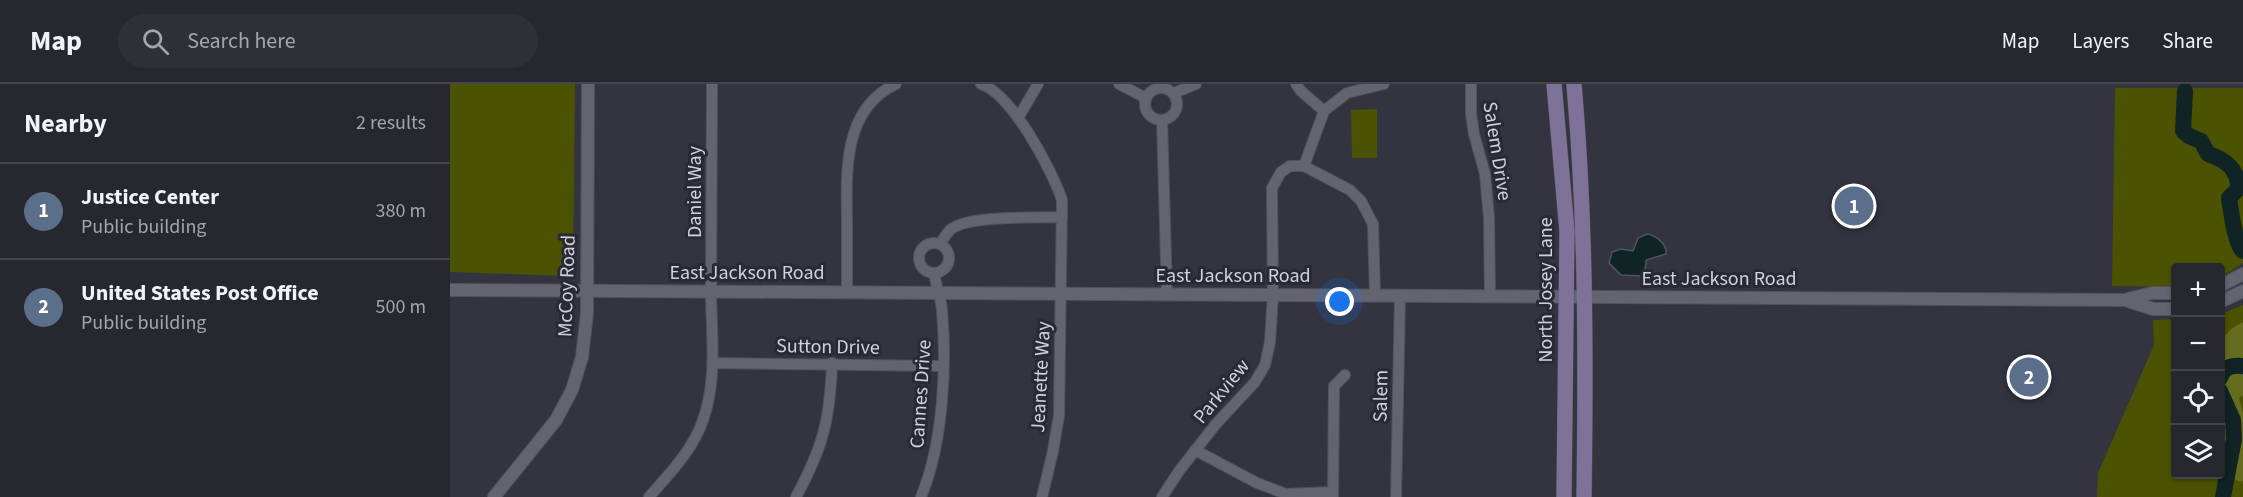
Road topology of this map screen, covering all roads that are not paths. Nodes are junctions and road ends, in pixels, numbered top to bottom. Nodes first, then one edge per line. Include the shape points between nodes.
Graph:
1 (588, 84) edge
2 (712, 84) edge
3 (896, 84) edge
4 (981, 84) edge
5 (1038, 84) edge
6 (1119, 84) edge
7 (1196, 84) edge
8 (1296, 84) edge
9 (1384, 84) edge
10 (1471, 84) edge
11 (1554, 84) edge
12 (1574, 84) edge
13 (1174, 93) junction
14 (1146, 98) junction
15 (1324, 111) junction
16 (1018, 118) junction
17 (1162, 120) junction
18 (1304, 166) junction
19 (1062, 217) junction
20 (940, 244) junction
21 (934, 273) junction
22 (2243, 274) edge
23 (2225, 283) edge
24 (450, 290) edge
25 (586, 290) junction
26 (711, 291) junction
27 (2243, 291) edge
28 (847, 292) junction
29 (937, 293) junction
30 (1062, 293) junction
31 (2171, 293) edge
32 (1167, 294) junction
33 (1273, 295) junction
34 (1375, 295) junction
35 (1400, 296) junction
36 (1490, 296) junction
37 (1567, 296) junction
38 (1585, 297) junction
39 (2124, 300) junction
40 (2225, 300) edge
41 (2171, 309) edge
42 (713, 363) junction
43 (832, 363) junction
44 (943, 366) junction
45 (1345, 375) dead end
46 (1566, 389) junction
47 (1585, 441) junction
48 (1564, 443) junction
49 (1195, 450) junction
50 (1333, 495) edge
51 (494, 497) edge
52 (648, 497) edge
53 (796, 497) edge
54 (921, 497) edge
55 (1042, 497) edge
56 (1162, 497) edge
57 (1396, 497) edge
58 (1564, 497) edge
59 (1579, 497) edge
60 (1584, 497) edge

1 - 25 street, McCoy Road
2 - 26 street, Daniel Way
3 - 28 street via 867,105 850,144 846,174
4 - 16 street, Jeanette Way
5 - 16 street
6 - 14 street
7 - 13 street
8 - 15 street
9 - 15 street via 1347,93
10 - 36 street, Salem Drive via 1471,114 1485,174 1489,218
11 - 37 main road, North Josey Lane via 1567,231
12 - 38 main road, North Josey Lane
13 - 14 street via 1161,87
13 - 17 street via 1178,103 1175,112
14 - 17 street via 1148,113
15 - 18 street
16 - 19 street, Jeanette Way via 1055,181 1062,200
17 - 32 street
18 - 33 street, Parkview via 1290,166 1281,172 1272,188
18 - 34 street via 1350,190 1368,212 1373,224
19 - 20 street via 961,224 950,230
19 - 30 street, Jeanette Way
20 - 21 street via 948,250 950,261 944,270
20 - 21 street via 926,245 919,257 925,270
21 - 29 street, Cannes Drive
22 - 23 street
24 - 25 street, East Jackson Road
25 - 26 street, East Jackson Road
25 - 51 street, McCoy Road via 586,333 572,390 556,420
26 - 28 street, East Jackson Road
26 - 42 street, Daniel Way
27 - 40 street
28 - 29 street, East Jackson Road
29 - 30 street, East Jackson Road
29 - 44 street, Cannes Drive via 942,307
30 - 32 street, East Jackson Road
30 - 55 street, Jeanette Way via 1059,415
31 - 39 street, East Jackson Road
32 - 33 street, East Jackson Road
33 - 34 street, East Jackson Road
33 - 49 street, Parkview via 1265,365 1255,382
34 - 35 street, East Jackson Road
35 - 36 street, East Jackson Road
35 - 57 street, Salem
36 - 37 street, East Jackson Road
37 - 38 street, East Jackson Road
37 - 46 main road, North Josey Lane
38 - 39 street, East Jackson Road
38 - 47 main road, North Josey Lane
39 - 41 street, East Jackson Road via 2154,309
42 - 43 street, Sutton Drive
42 - 52 street, Daniel Way via 708,401 695,440
43 - 44 street, Sutton Drive
43 - 53 street via 824,435
44 - 54 street, Cannes Drive via 938,435
45 - 50 street via 1334,386
46 - 47 main road via 1572,396 1573,428
46 - 48 main road, North Josey Lane
47 - 60 main road, North Josey Lane
48 - 58 main road, North Josey Lane
48 - 59 main road via 1574,453 1575,492
49 - 50 street via 1286,494
49 - 56 street, Parkview

